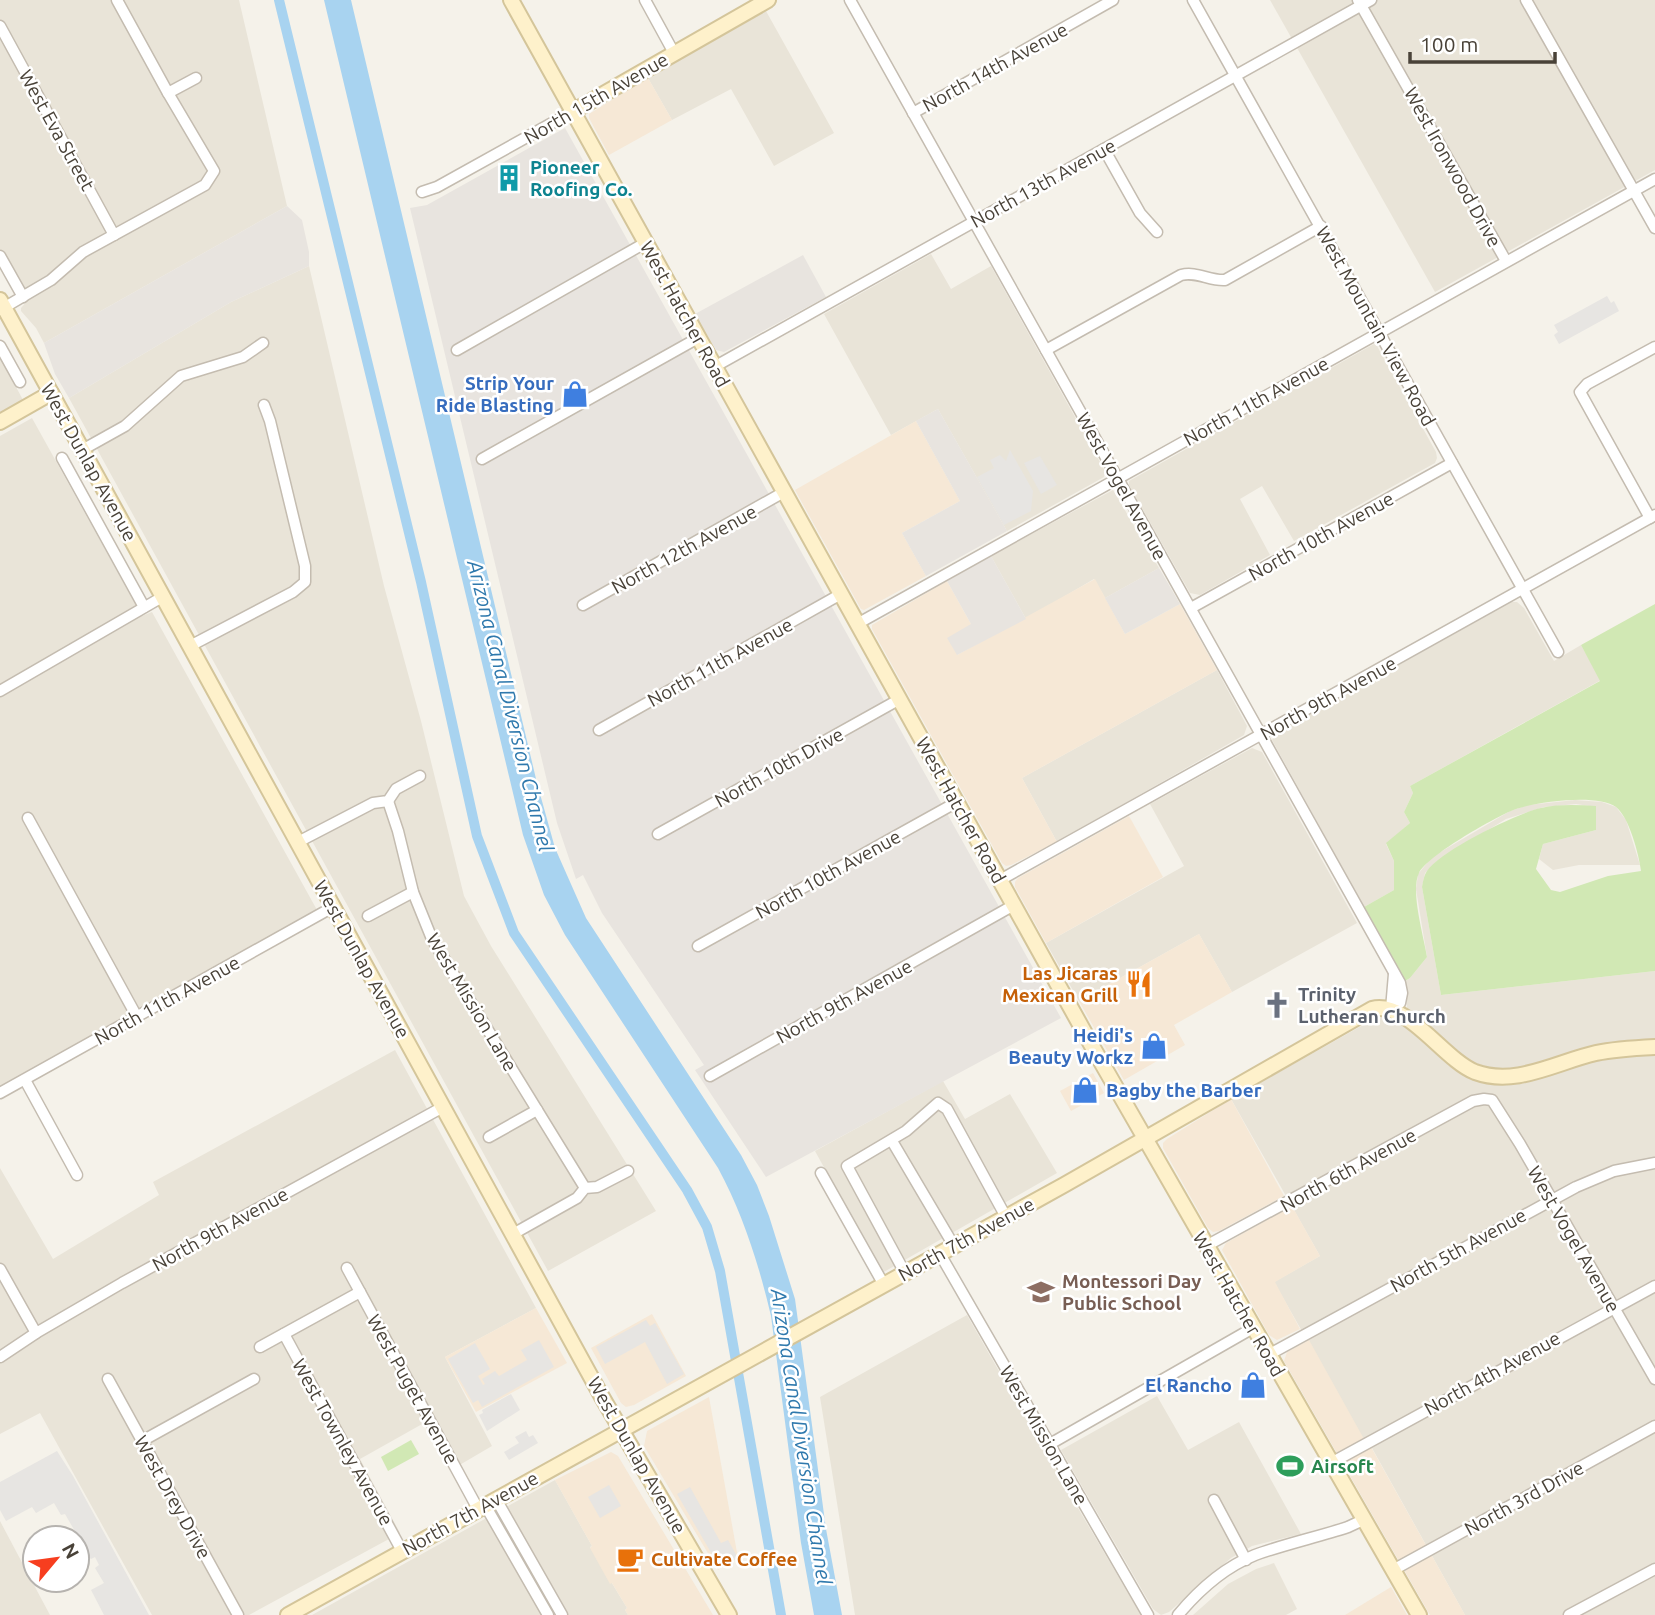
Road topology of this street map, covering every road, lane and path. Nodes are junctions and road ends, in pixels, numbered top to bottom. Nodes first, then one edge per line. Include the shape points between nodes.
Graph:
1 (117, 0) edge
2 (511, 0) edge
3 (645, 0) edge
4 (768, 0) edge
5 (850, 0) edge
6 (1113, 0) edge
7 (1193, 0) edge
8 (1371, 0) edge
9 (1527, 0) edge
10 (1360, 3) edge
11 (0, 26) edge
12 (674, 53) junction
13 (1236, 76) junction
14 (196, 78) dead end
15 (168, 93) junction
16 (572, 112) junction
17 (913, 113) junction
18 (1104, 149) junction
19 (1655, 179) edge
20 (422, 191) dead end
21 (1634, 191) junction
22 (975, 221) junction
23 (1321, 226) junction
24 (1655, 228) edge
25 (1157, 232) dead end
26 (114, 235) junction
27 (645, 243) junction
28 (0, 256) edge
29 (1506, 261) junction
30 (23, 297) junction
31 (1, 306) edge
32 (1380, 331) junction
33 (698, 338) junction
34 (263, 343) dead end
35 (0, 346) edge
36 (1655, 347) edge
37 (457, 350) dead end
38 (1046, 350) junction
39 (714, 367) junction
40 (20, 382) dead end
41 (51, 393) junction
42 (264, 405) dead end
43 (0, 422) edge
44 (82, 450) junction
45 (62, 458) dead end
46 (482, 459) dead end
47 (1452, 463) junction
48 (1118, 479) junction
49 (784, 492) junction
50 (1652, 517) edge
51 (1522, 589) junction
52 (841, 594) junction
53 (164, 596) junction
54 (583, 605) dead end
55 (144, 607) junction
56 (1191, 608) junction
57 (858, 624) junction
58 (190, 646) junction
59 (1558, 652) dead end
60 (0, 691) edge
61 (900, 699) junction
62 (599, 730) dead end
63 (1261, 735) junction
64 (420, 776) dead end
65 (388, 801) junction
66 (957, 802) junction
67 (28, 818) dead end
68 (658, 834) dead end
69 (298, 842) junction
70 (1000, 880) junction
71 (412, 892) junction
72 (1014, 905) junction
73 (333, 907) junction
74 (368, 916) dead end
75 (698, 946) dead end
76 (1391, 1009) junction
77 (137, 1017) junction
78 (1655, 1047) edge
79 (710, 1076) dead end
80 (25, 1080) junction
81 (0, 1093) edge
82 (1492, 1100) joint
83 (443, 1107) junction
84 (537, 1110) junction
85 (489, 1137) dead end
86 (1145, 1139) junction
87 (892, 1141) junction
88 (1655, 1163) edge
89 (628, 1171) dead end
90 (821, 1173) dead end
91 (77, 1175) dead end
92 (585, 1188) junction
93 (1552, 1199) junction
94 (1006, 1217) junction
95 (513, 1234) junction
96 (954, 1246) junction
97 (1206, 1246) junction
98 (940, 1254) junction
99 (347, 1268) dead end
100 (0, 1269) edge
101 (905, 1273) junction
102 (884, 1284) junction
103 (1655, 1286) edge
104 (360, 1292) junction
105 (1614, 1307) junction
106 (1253, 1328) junction
107 (36, 1333) junction
108 (284, 1334) junction
109 (260, 1347) dead end
110 (1268, 1354) junction
111 (0, 1357) edge
112 (108, 1379) dead end
113 (254, 1379) dead end
114 (1655, 1379) edge
115 (1655, 1426) edge
116 (621, 1429) junction
117 (142, 1441) junction
118 (1050, 1444) junction
119 (1331, 1463) junction
120 (1214, 1500) dead end
121 (486, 1505) junction
122 (1363, 1520) junction
123 (402, 1551) junction
124 (1246, 1560) junction
125 (1655, 1569) edge
126 (1392, 1570) junction
127 (238, 1615) edge
128 (288, 1615) edge
129 (548, 1615) edge
130 (562, 1615) edge
131 (729, 1615) edge
132 (1148, 1615) edge
133 (1178, 1615) edge
134 (1419, 1615) edge
135 (1569, 1615) edge

1 - 15 street
2 - 16 street, West Hatcher Road
3 - 12 street
4 - 12 street, North 15th Avenue
5 - 17 street, West Vogel Avenue
6 - 17 street, North 14th Avenue
7 - 13 street, West Mountain View Road
8 - 10 street, North 13th Avenue
9 - 21 street
10 - 13 street, North 13th Avenue
10 - 29 street, West Ironwood Drive
11 - 26 street, West Eva Street
12 - 16 street, North 15th Avenue
13 - 18 street, North 13th Avenue
13 - 23 street, West Mountain View Road
14 - 15 street
15 - 26 street via 214,171 205,185
16 - 20 street, North 15th Avenue
16 - 27 street, West Hatcher Road
17 - 22 street, West Vogel Avenue
18 - 22 street, North 13th Avenue
18 - 25 street via 1140,212
19 - 21 street, North 11th Avenue
21 - 24 street
21 - 29 street, North 11th Avenue
22 - 38 street, West Vogel Avenue
22 - 39 street, North 13th Avenue
23 - 32 street, West Mountain View Road
23 - 38 street via 1225,280 1181,275
26 - 30 street
27 - 33 street, West Hatcher Road
27 - 37 street
28 - 30 street
29 - 32 street, North 11th Avenue
30 - 31 street
31 - 41 street, West Dunlap Avenue
32 - 47 street, West Mountain View Road
32 - 48 street, North 11th Avenue
33 - 39 street, West Hatcher Road
33 - 46 street
34 - 44 street via 243,357 181,376 125,426
35 - 40 street, West Dunlap Avenue
36 - 50 street via 1580,392
38 - 48 street, West Vogel Avenue
39 - 49 street, West Hatcher Road
41 - 43 street
41 - 44 street, West Dunlap Avenue
42 - 58 street via 305,566 305,582
44 - 53 street, West Dunlap Avenue
45 - 55 street, West Dunlap Avenue
47 - 51 street, West Mountain View Road
47 - 56 street, North 10th Avenue
48 - 56 street, West Vogel Avenue
48 - 57 street, North 11th Avenue
49 - 52 street, West Hatcher Road
49 - 54 street, North 12th Avenue
50 - 51 street, North 9th Avenue
51 - 59 street, West Mountain View Road
51 - 63 street, North 9th Avenue
52 - 57 street, West Hatcher Road
52 - 62 street, North 11th Avenue
53 - 55 street
53 - 58 street, West Dunlap Avenue
55 - 60 street
56 - 63 street, West Vogel Avenue
57 - 61 street, West Hatcher Road
58 - 69 street, West Dunlap Avenue
61 - 66 street, West Hatcher Road
61 - 68 street, North 10th Drive
63 - 70 street, North 9th Avenue
63 - 76 street, West Vogel Avenue via 1394,973
64 - 65 street via 396,789
65 - 69 street via 373,803
65 - 71 street, West Mission Lane
66 - 70 street, West Hatcher Road
66 - 75 street, North 10th Avenue
67 - 77 street
69 - 73 street, West Dunlap Avenue
70 - 72 street, West Hatcher Road
71 - 74 street
71 - 84 street, West Mission Lane via 440,955
72 - 79 street, North 9th Avenue
72 - 86 street, West Hatcher Road
73 - 77 street, North 11th Avenue
73 - 83 street, West Dunlap Avenue
76 - 78 street via 1453,1059 1488,1076 1525,1074 1599,1052
76 - 86 street, North 7th Avenue via 1363,1014
77 - 80 street, North 11th Avenue
80 - 81 street, North 11th Avenue
80 - 91 street
82 - 93 street, West Vogel Avenue
82 - 97 street, North 6th Avenue via 1473,1101
83 - 95 street, West Dunlap Avenue
83 - 107 street, North 9th Avenue
84 - 85 street
84 - 92 street, West Mission Lane
86 - 94 street, North 7th Avenue
86 - 97 street, West Hatcher Road
87 - 94 street via 937,1102 947,1109
87 - 96 street
87 - 101 street via 847,1166
88 - 93 street, North 5th Avenue via 1614,1171
89 - 92 street
90 - 102 street
92 - 95 street via 577,1198
93 - 105 street, West Vogel Avenue
93 - 110 street, North 5th Avenue
94 - 96 street, North 7th Avenue
95 - 116 street, West Dunlap Avenue
96 - 98 street, North 7th Avenue
97 - 106 street, West Hatcher Road
98 - 101 street, North 7th Avenue
98 - 118 street, West Mission Lane
99 - 104 street, West Puget Avenue
100 - 107 street
101 - 102 street, North 7th Avenue
102 - 116 street, North 7th Avenue
103 - 105 street, North 4th Avenue
104 - 108 street
104 - 121 street, West Puget Avenue
105 - 114 street, West Vogel Avenue
105 - 119 street, North 4th Avenue
106 - 110 street, West Hatcher Road
106 - 118 street
107 - 111 street, North 9th Avenue
108 - 109 street
108 - 123 street, West Townley Avenue
110 - 119 street, West Hatcher Road
112 - 117 street, West Drey Drive
113 - 117 street
115 - 126 street, North 3rd Drive
116 - 121 street, North 7th Avenue
116 - 131 street, West Dunlap Avenue
117 - 127 street, West Drey Drive
118 - 132 street, West Mission Lane
119 - 122 street, West Hatcher Road
120 - 124 street
121 - 123 street, North 7th Avenue
121 - 129 street, West Puget Avenue
121 - 130 street, West Puget Avenue
122 - 124 street
122 - 126 street, West Hatcher Road
123 - 128 street, North 7th Avenue
124 - 133 street via 1223,1573
125 - 135 street
126 - 134 street, West Hatcher Road

